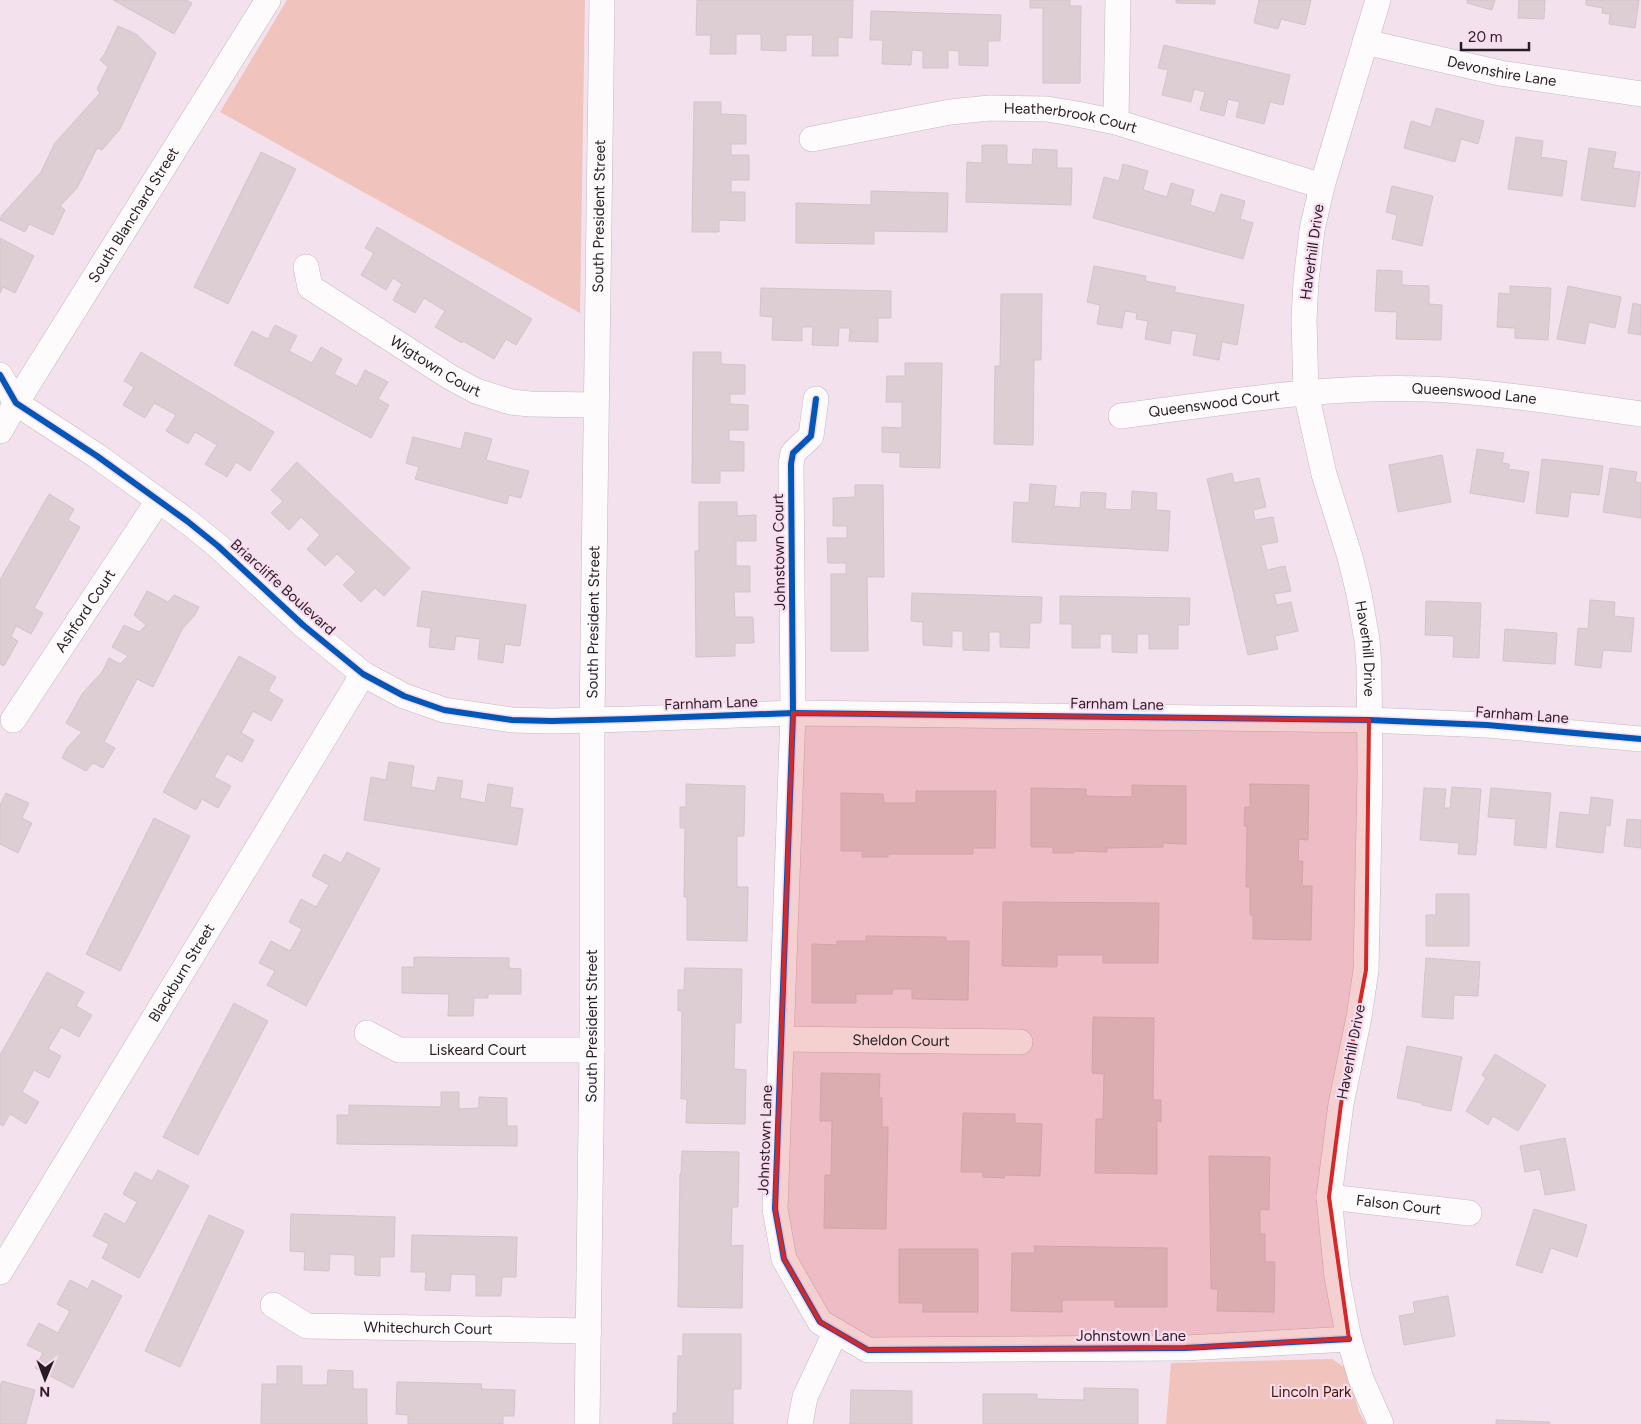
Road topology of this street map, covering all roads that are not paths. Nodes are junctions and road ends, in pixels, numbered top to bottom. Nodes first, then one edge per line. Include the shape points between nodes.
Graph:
1 (268, 0) edge
2 (602, 0) edge
3 (1118, 0) edge
4 (1378, 0) edge
5 (1365, 42) junction
6 (1641, 94) edge
7 (1116, 122) junction
8 (812, 139) dead end
9 (1322, 186) junction
10 (306, 267) dead end
11 (0, 376) edge
12 (1306, 393) junction
13 (816, 399) dead end
14 (8, 403) edge
15 (595, 405) junction
16 (1641, 414) edge
17 (1121, 416) dead end
18 (0, 431) edge
19 (158, 500) junction
20 (363, 674) junction
21 (793, 713) junction
22 (13, 720) dead end
23 (592, 720) junction
24 (1369, 720) junction
25 (1641, 739) edge
26 (367, 1033) dead end
27 (782, 1039) junction
28 (1020, 1042) dead end
29 (592, 1050) junction
30 (1329, 1197) junction
31 (1469, 1213) dead end
32 (0, 1272) edge
33 (273, 1305) dead end
34 (589, 1331) junction
35 (836, 1331) junction
36 (1349, 1339) junction
37 (587, 1424) edge
38 (800, 1424) edge
39 (1381, 1424) edge

1 - 14 street, South Blanchard Street
2 - 15 street, South President Street
3 - 7 street
4 - 5 street, Haverhill Drive
5 - 6 street, Devonshire Lane via 1500,74
5 - 9 street, Haverhill Drive
7 - 8 street, Heatherbrook Court via 1047,109 990,108 950,112
7 - 9 street, Heatherbrook Court
9 - 12 street, Haverhill Drive via 1312,230 1306,281
10 - 15 street, Wigtown Court via 310,287 476,391 511,402
11 - 14 street, Briarcliffe Boulevard
12 - 16 street, Queenswood Lane via 1426,389 1497,394
12 - 17 street, Queenswood Court
12 - 24 street, Haverhill Drive via 1324,474 1358,594 1369,666
13 - 21 street, Johnstown Court via 811,436 793,453 791,464
14 - 18 street, South Blanchard Street
14 - 19 street, Briarcliffe Boulevard via 96,456
15 - 23 street, South President Street
19 - 20 street, Briarcliffe Boulevard via 218,546 303,625
19 - 22 street, Ashford Court
20 - 23 street, Briarcliffe Boulevard via 404,696 444,710 512,720
20 - 32 street, Blackburn Street
21 - 23 street, Farnham Lane
21 - 24 street, Farnham Lane
21 - 27 street, Johnstown Lane
23 - 29 street, South President Street
24 - 25 street, Farnham Lane via 1487,725
24 - 30 street, Haverhill Drive via 1366,970 1341,1104
26 - 29 street, Liskeard Court via 399,1050
27 - 28 street, Sheldon Court
27 - 35 street, Johnstown Lane via 775,1209 784,1259 820,1322
29 - 34 street, South President Street
30 - 31 street, Falson Court
30 - 36 street, Haverhill Drive via 1337,1277
33 - 34 street, Whitechurch Court via 307,1326
34 - 37 street, South President Street
35 - 36 street, Johnstown Lane via 868,1350 1185,1348
35 - 38 street via 805,1397
36 - 39 street, Haverhill Drive via 1361,1379

